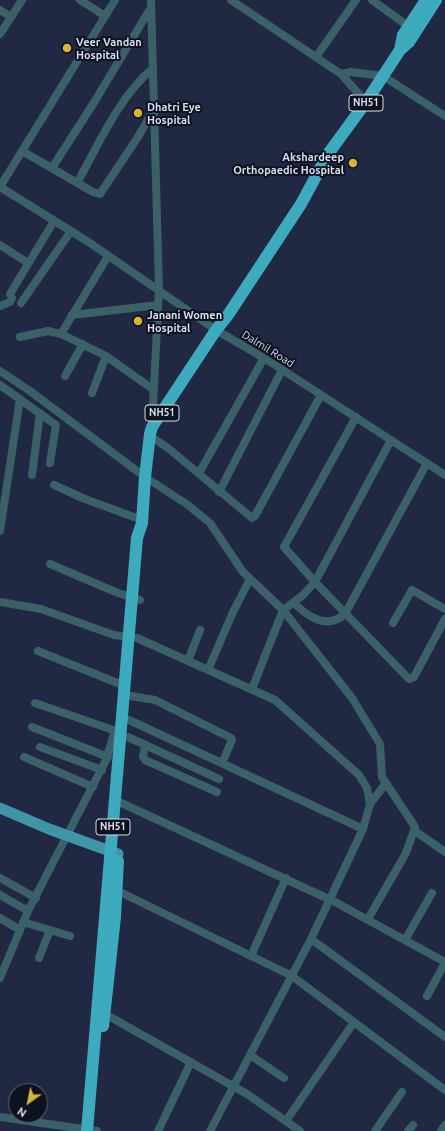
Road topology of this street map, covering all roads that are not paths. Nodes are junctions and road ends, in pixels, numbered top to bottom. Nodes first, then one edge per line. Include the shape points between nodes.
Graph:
1 (22, 0) edge
2 (80, 0) edge
3 (115, 0) edge
4 (231, 0) edge
5 (356, 0) edge
6 (372, 0) edge
7 (426, 0) edge
8 (436, 0) edge
9 (151, 4) edge
10 (0, 10) edge
11 (105, 16) junction
12 (11, 17) junction
13 (415, 22) junction
14 (0, 34) edge
15 (316, 57) junction
16 (153, 68) junction
17 (341, 74) junction
18 (383, 76) junction
19 (366, 102) junction
20 (154, 109) junction
21 (445, 116) edge
22 (22, 151) junction
23 (52, 168) junction
24 (77, 183) junction
25 (0, 187) edge
26 (54, 221) junction
27 (71, 231) junction
28 (0, 245) edge
29 (108, 256) junction
30 (28, 263) junction
31 (159, 289) junction
32 (20, 303) dead end
33 (158, 305) junction
34 (0, 306) edge
35 (72, 315) junction
36 (216, 330) junction
37 (61, 334) junction
38 (20, 337) dead end
39 (83, 344) junction
40 (106, 356) junction
41 (264, 358) junction
42 (282, 370) junction
43 (0, 371) edge
44 (65, 376) dead end
45 (0, 385) edge
46 (154, 390) junction
47 (92, 393) dead end
48 (321, 395) junction
49 (20, 399) junction
50 (40, 413) junction
51 (356, 417) junction
52 (151, 432) junction
53 (392, 440) junction
54 (50, 463) dead end
55 (427, 464) junction
56 (199, 473) junction
57 (32, 475) dead end
58 (445, 475) edge
59 (145, 477) junction
60 (54, 485) dead end
61 (219, 492) junction
62 (142, 522) junction
63 (0, 531) edge
64 (50, 564) dead end
65 (250, 579) junction
66 (315, 582) junction
67 (136, 599) junction
68 (0, 602) edge
69 (294, 603) junction
70 (445, 609) edge
71 (283, 610) junction
72 (345, 614) junction
73 (445, 619) edge
74 (393, 623) dead end
75 (200, 630) dead end
76 (133, 637) junction
77 (38, 651) dead end
78 (188, 660) junction
79 (208, 670) junction
80 (124, 686) junction
81 (252, 689) junction
82 (131, 696) junction
83 (35, 703) dead end
84 (129, 720) junction
85 (32, 727) dead end
86 (123, 734) junction
87 (145, 744) junction
88 (40, 747) dead end
89 (24, 757) dead end
90 (108, 757) junction
91 (222, 763) junction
92 (102, 770) junction
93 (219, 779) dead end
94 (386, 783) junction
95 (93, 787) junction
96 (217, 792) dead end
97 (0, 801) edge
98 (118, 801) junction
99 (370, 804) junction
100 (0, 808) edge
101 (363, 829) junction
102 (415, 831) junction
103 (64, 834) junction
104 (445, 852) edge
105 (115, 853) junction
106 (0, 878) edge
107 (286, 878) junction
108 (116, 890) junction
109 (432, 894) dead end
110 (0, 895) edge
111 (36, 898) junction
112 (330, 899) junction
113 (28, 912) junction
114 (0, 918) edge
115 (368, 919) junction
116 (23, 922) junction
117 (20, 930) junction
118 (50, 930) junction
119 (70, 936) dead end
120 (311, 939) junction
121 (405, 940) junction
122 (251, 956) junction
123 (39, 958) dead end
124 (445, 962) edge
125 (292, 976) junction
126 (0, 978) edge
127 (426, 996) dead end
128 (105, 1014) junction
129 (354, 1022) junction
130 (445, 1037) edge
131 (250, 1055) junction
132 (191, 1062) junction
133 (284, 1078) dead end
134 (233, 1085) junction
135 (445, 1090) edge
136 (402, 1092) dead end
137 (0, 1118) edge
138 (286, 1121) junction
139 (445, 1125) edge
140 (48, 1128) edge
141 (91, 1130) edge
142 (212, 1130) edge
143 (158, 1131) edge
144 (300, 1131) edge
145 (374, 1131) edge
146 (441, 1131) edge

1 - 12 street
2 - 11 street
3 - 11 street
4 - 15 street
5 - 15 street
6 - 13 street
7 - 13 highway, NH51
8 - 13 highway, NH51
9 - 16 street
9 - 23 street via 95,101
10 - 12 street
11 - 22 street
12 - 14 street
13 - 18 highway, NH51 via 403,36 400,50
15 - 17 street
16 - 20 street
16 - 24 street via 125,98
17 - 18 street via 351,72
17 - 19 street
18 - 19 highway, NH51
18 - 21 street
19 - 36 highway, NH51 via 328,154 244,285 228,315
20 - 24 street via 100,194
20 - 31 street
22 - 23 street
22 - 25 street
23 - 24 street
25 - 26 street, Dalmil Road
26 - 27 street, Dalmil Road
26 - 30 street
27 - 29 street, Dalmil Road
27 - 32 street
28 - 30 street
29 - 31 street, Dalmil Road
29 - 35 street
30 - 34 street via 10,302
31 - 33 street
31 - 36 street, Dalmil Road
33 - 35 street
33 - 46 street
35 - 37 street
36 - 41 street, Dalmil Road
36 - 52 highway, NH51
37 - 38 street via 48,331
37 - 39 street
39 - 40 street
39 - 44 street
40 - 46 street
40 - 47 street
41 - 42 street, Dalmil Road
41 - 56 street
42 - 48 street, Dalmil Road
42 - 61 street
43 - 59 street
45 - 49 street
46 - 52 street
48 - 51 street, Dalmil Road
48 - 61 street via 254,518
49 - 50 street
49 - 63 street
50 - 54 street via 56,427
50 - 57 street
51 - 53 street, Dalmil Road
51 - 66 street via 284,547
52 - 56 street
52 - 59 highway, NH51
53 - 55 street, Dalmil Road
53 - 66 street
55 - 58 street, Dalmil Road
55 - 72 street
56 - 61 street
59 - 62 highway, NH51
59 - 65 street via 188,504 210,523
60 - 62 street
62 - 67 highway, NH51 via 137,538
64 - 67 street
65 - 71 street
65 - 79 street
66 - 69 street
66 - 72 street
67 - 76 highway, NH51
68 - 76 street via 41,609 114,635
69 - 71 street
69 - 72 street via 304,613 322,622
70 - 74 street via 412,590
71 - 81 street
71 - 94 street via 352,698 377,738 381,750 381,770
72 - 73 street via 409,679 414,677
75 - 78 street
76 - 78 street
76 - 80 highway, NH51
76 - 82 highway, NH51
77 - 80 street
78 - 79 street
79 - 81 street
80 - 86 highway, NH51
81 - 99 street via 275,700 359,775 367,788
82 - 84 highway, NH51
82 - 91 street via 155,700 231,738
83 - 86 street
84 - 86 highway, NH51
84 - 91 street
85 - 90 street
86 - 87 street
86 - 90 street
86 - 98 highway, NH51
87 - 93 street
87 - 96 street via 145,760
88 - 92 street
89 - 95 street
90 - 92 street
91 - 101 street
92 - 95 street
94 - 99 street
94 - 102 street via 414,822
95 - 103 street
97 - 103 main road via 47,822
98 - 105 highway, NH51
98 - 107 street
99 - 101 street
100 - 103 main road
101 - 112 street
102 - 104 street
102 - 115 street via 406,853
103 - 105 main road
103 - 111 street
105 - 108 highway, NH51
105 - 141 highway, NH51
106 - 111 street
107 - 112 street
107 - 122 street
108 - 122 street
108 - 128 highway, NH51
109 - 121 street
110 - 113 street
111 - 113 street
112 - 115 street
112 - 120 street
113 - 116 street
114 - 117 street
115 - 121 street
116 - 117 street
116 - 118 street
117 - 126 street
118 - 119 street
118 - 123 street
120 - 125 street
120 - 130 street
121 - 124 street
122 - 125 street
124 - 127 street
125 - 129 street
125 - 131 street
128 - 132 street
128 - 141 highway, NH51
129 - 135 street
129 - 138 street
131 - 133 street
131 - 134 street
132 - 134 street
132 - 143 street
134 - 138 street
134 - 142 street
136 - 145 street
137 - 140 street
138 - 144 street
139 - 146 street
140 - 141 street

